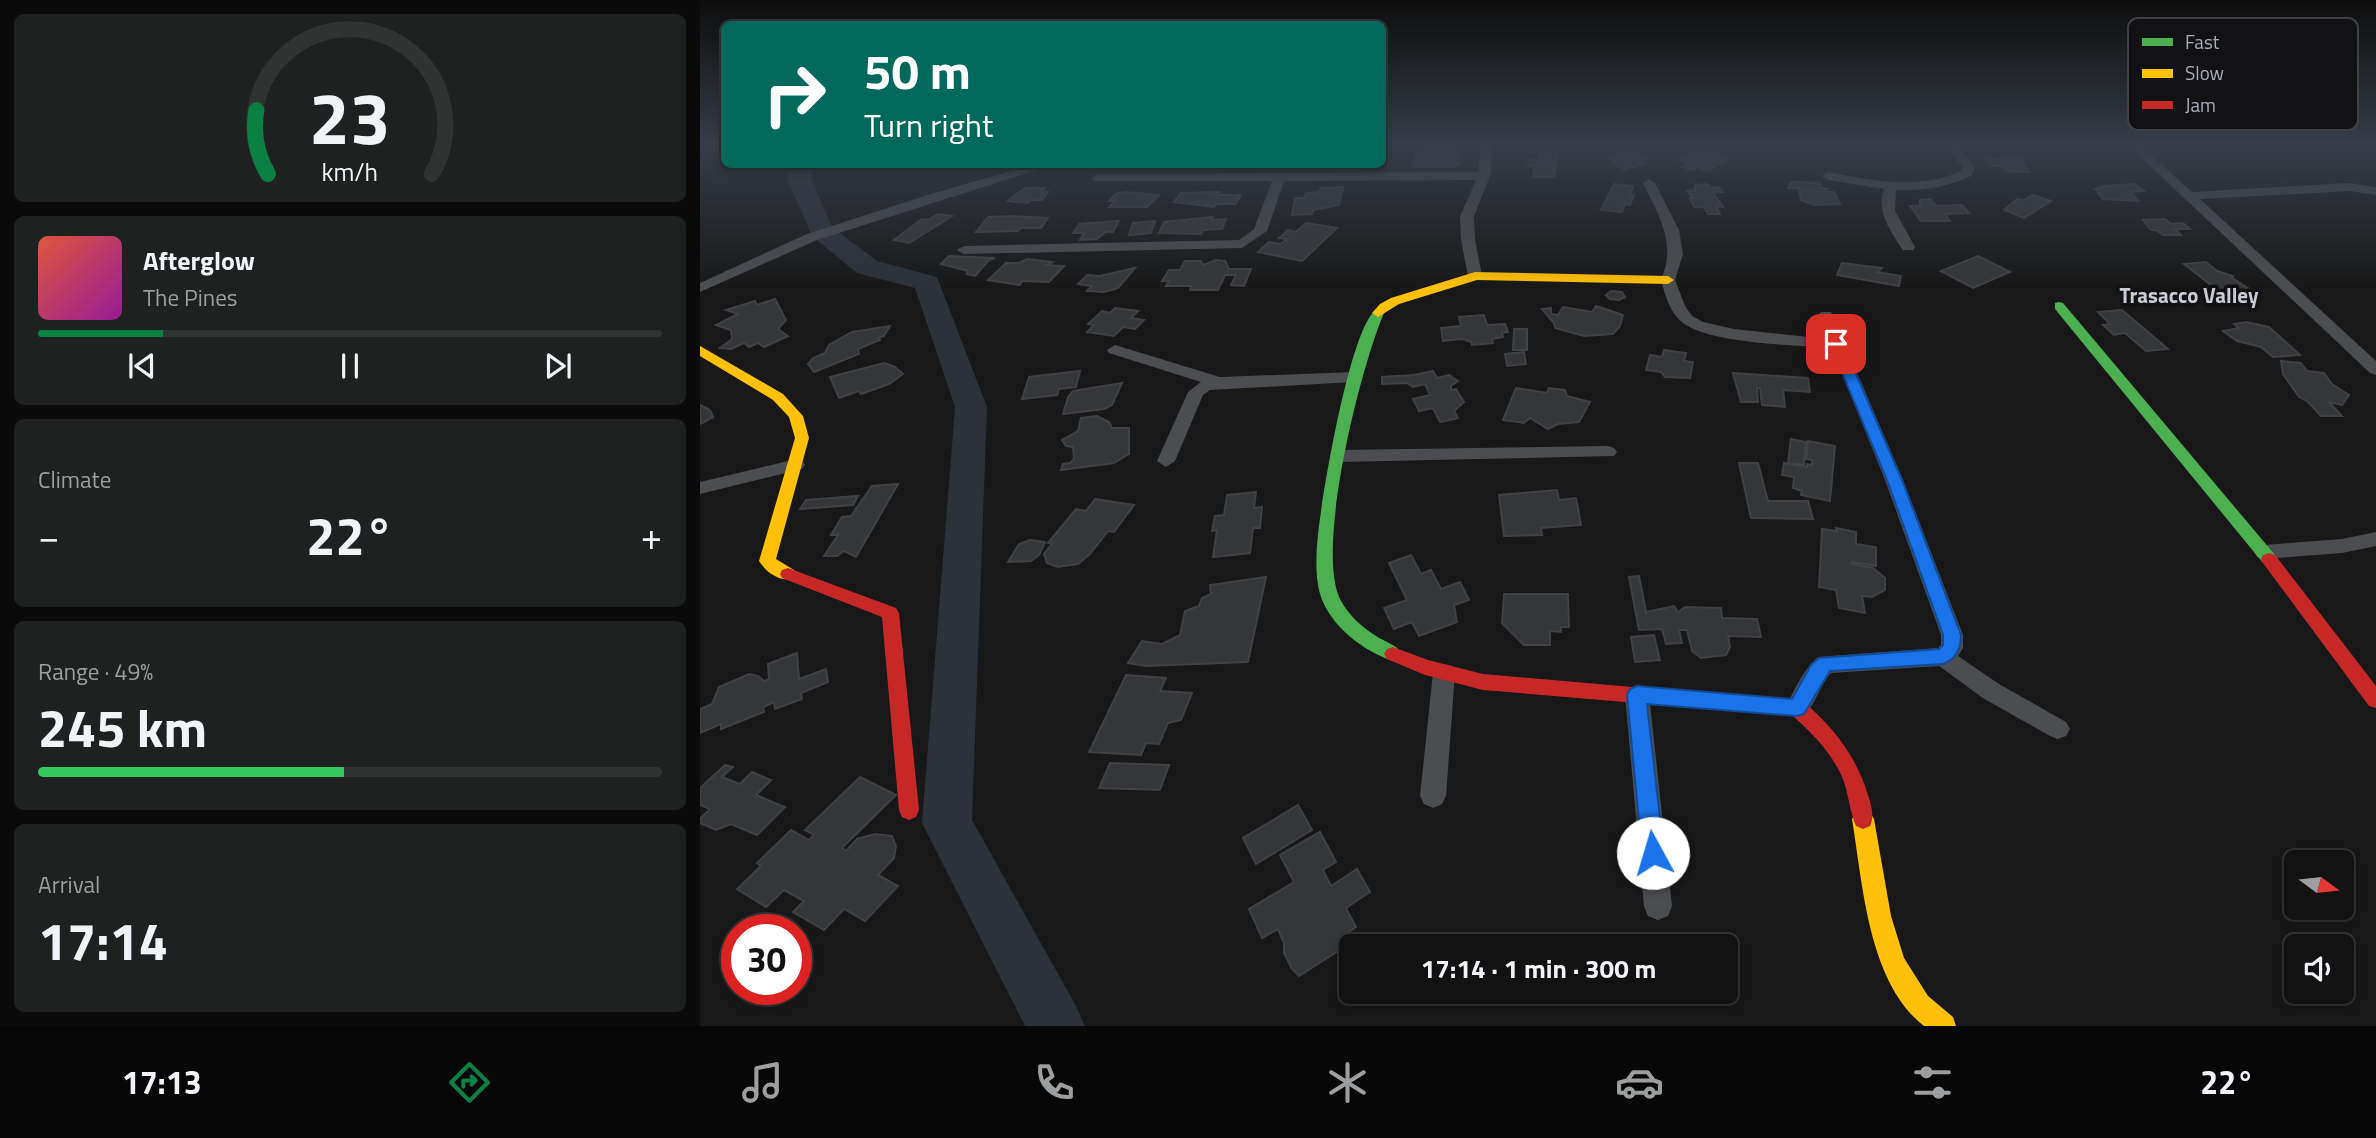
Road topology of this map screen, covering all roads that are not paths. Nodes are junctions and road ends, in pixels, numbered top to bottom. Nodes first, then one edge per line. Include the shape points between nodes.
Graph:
1 (954, 193) edge
2 (1274, 193) edge
3 (1477, 193) edge
4 (1654, 193) edge
5 (1889, 193) edge
6 (2187, 193) edge
7 (2239, 193) edge
8 (2190, 196) junction
9 (1908, 247) dead end
10 (964, 250) dead end
11 (1475, 276) junction
12 (1668, 280) junction
13 (700, 288) edge
14 (2059, 306) dead end
15 (1826, 315) dead end
16 (1836, 344) junction
17 (1115, 350) dead end
18 (702, 354) edge
19 (2376, 370) edge
20 (1354, 377) junction
21 (1219, 382) junction
22 (1608, 452) dead end
23 (1339, 456) junction
24 (1166, 461) dead end
25 (796, 465) junction
26 (700, 488) edge
27 (2376, 539) edge
28 (2264, 552) junction
29 (1943, 657) junction
30 (1444, 673) junction
31 (1637, 695) junction
32 (2376, 700) edge
33 (1797, 708) junction
34 (2058, 729) dead end
35 (1433, 796) dead end
36 (909, 810) dead end
37 (1658, 906) dead end
38 (1944, 1026) edge

1 - 13 street via 812,237
2 - 10 street via 1260,230 1242,244
3 - 11 street via 1467,216
4 - 12 street via 1678,250
5 - 9 street via 1887,206
6 - 8 street
7 - 8 street
8 - 19 street
11 - 12 street
11 - 20 street via 1458,286 1381,309 1370,326
12 - 16 street via 1678,306 1694,324
14 - 28 street
15 - 16 street
16 - 29 street via 1894,480 1952,635 1952,648
17 - 21 street
18 - 25 street via 778,397 796,416 802,438
20 - 21 street
20 - 23 street
21 - 24 street via 1196,392
22 - 23 street
23 - 30 street via 1324,550 1330,598 1362,635 1403,659
25 - 26 street
25 - 36 street via 767,561 775,569 890,613
27 - 28 street
28 - 32 street
29 - 33 street via 1826,664
29 - 34 street
30 - 31 street via 1483,682
30 - 35 street
31 - 33 street
31 - 37 street
33 - 38 street via 1829,737 1853,777 1891,959 1912,995

